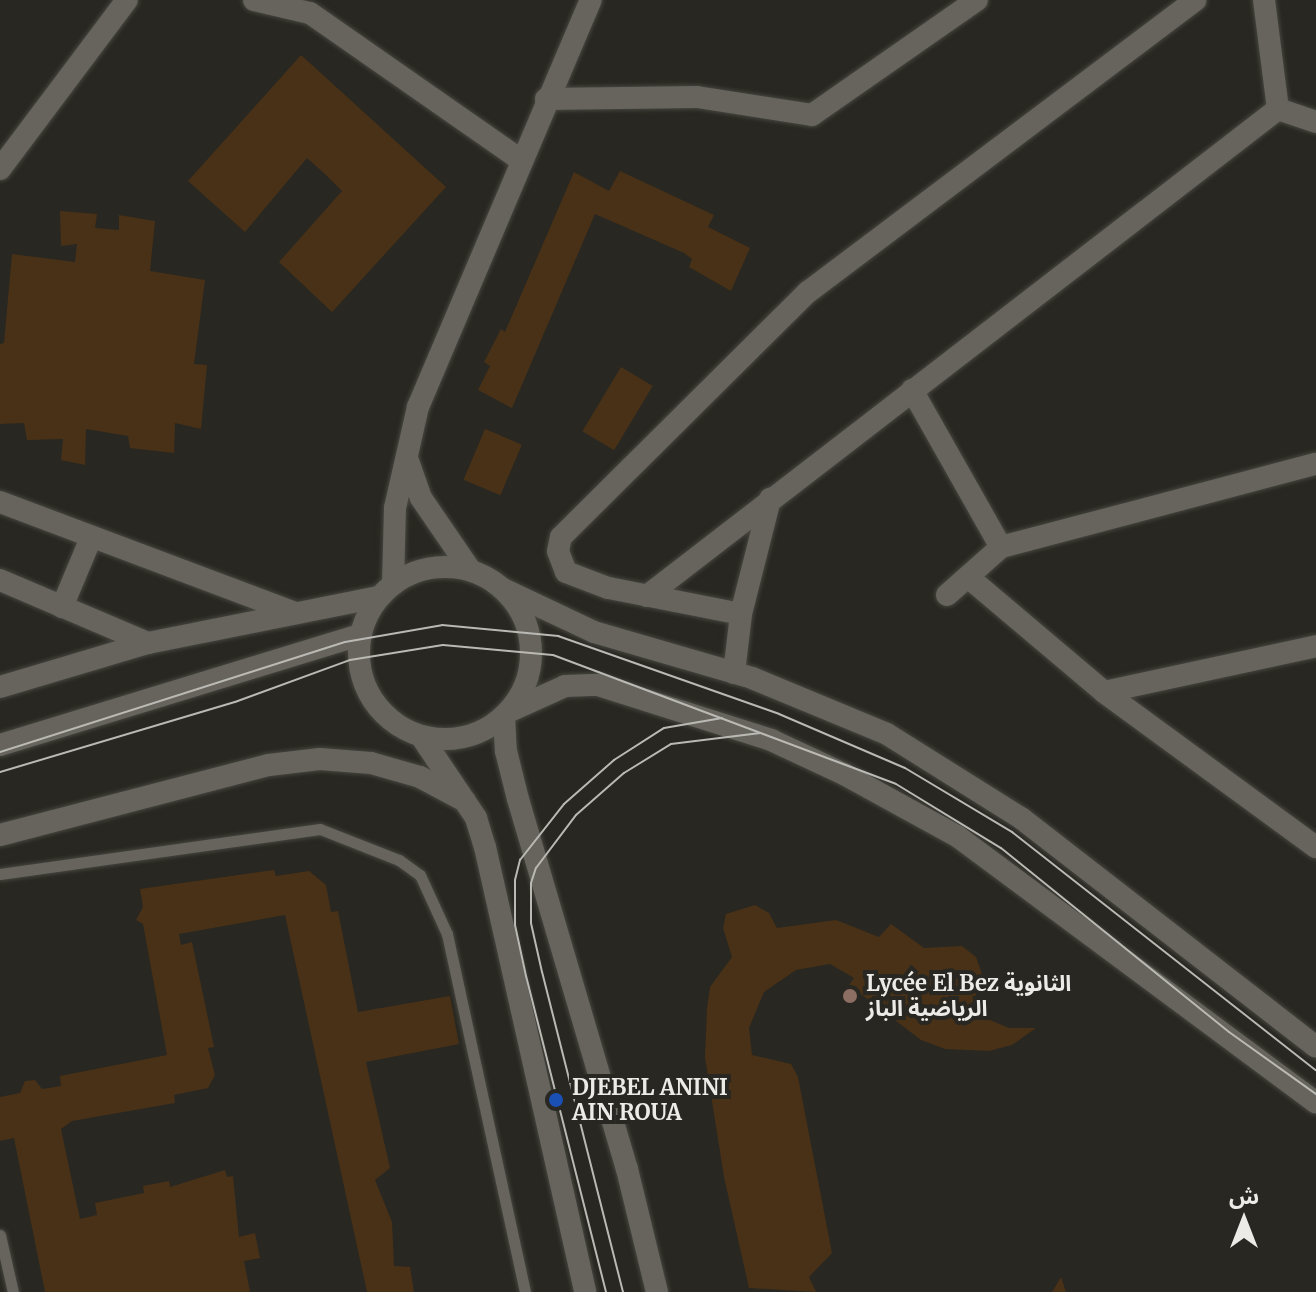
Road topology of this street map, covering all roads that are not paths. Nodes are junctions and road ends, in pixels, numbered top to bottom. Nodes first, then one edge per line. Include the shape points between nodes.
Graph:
1 (127, 0) edge
2 (254, 0) edge
3 (591, 0) edge
4 (977, 0) edge
5 (1195, 0) edge
6 (1264, 0) edge
7 (1279, 0) edge
8 (1268, 29) junction
9 (546, 99) junction
10 (1278, 109) junction
11 (1316, 122) edge
12 (521, 160) junction
13 (0, 169) edge
14 (912, 390) junction
15 (406, 453) junction
16 (1316, 464) edge
17 (770, 499) junction
18 (0, 502) edge
19 (91, 538) junction
20 (1001, 547) junction
21 (471, 571) junction
22 (968, 577) junction
23 (0, 580) edge
24 (503, 589) junction
25 (386, 591) junction
26 (947, 595) dead end
27 (647, 596) junction
28 (62, 607) junction
29 (295, 613) junction
30 (741, 614) junction
31 (360, 635) junction
32 (148, 643) junction
33 (1312, 652) edge
34 (734, 673) junction
35 (0, 687) edge
36 (1104, 692) junction
37 (507, 714) junction
38 (421, 736) junction
39 (0, 745) edge
40 (465, 801) junction
41 (0, 835) edge
42 (1316, 847) edge
43 (0, 874) edge
44 (1316, 1047) edge
45 (1316, 1103) edge
46 (0, 1235) edge
47 (13, 1292) edge
48 (525, 1292) edge
49 (585, 1292) edge
50 (657, 1292) edge

1 - 13 street
2 - 12 street via 310,13
3 - 9 street
4 - 9 street via 812,115 697,97
5 - 27 street via 808,292 561,537 558,551 566,572
6 - 8 street
7 - 8 street
8 - 10 street
9 - 12 street
10 - 11 street
10 - 14 street
12 - 15 street via 418,407
14 - 17 street
14 - 20 street
15 - 21 street via 417,491
15 - 25 street
16 - 20 street
17 - 27 street
17 - 30 street
18 - 19 street
19 - 28 street
19 - 29 street
20 - 22 street
21 - 24 street
21 - 25 street via 439,567
22 - 26 street
22 - 36 street
23 - 28 street
24 - 34 street via 594,632
24 - 37 street via 520,609 532,652 522,694
25 - 29 street
25 - 31 street
27 - 30 street
28 - 32 street
29 - 32 street
30 - 34 street
31 - 38 street via 359,659 371,699 385,715
31 - 39 street
32 - 35 street
33 - 36 street
34 - 44 street via 817,701 943,767 1021,818
36 - 42 street
37 - 38 street via 465,737
37 - 45 street via 565,686 598,685 771,740 844,774 957,836
37 - 50 street via 515,787 627,1169
38 - 40 street
40 - 41 street via 371,763 320,759 269,765
40 - 49 street via 485,847
43 - 48 lane via 320,829 399,860 420,875 447,934
46 - 47 lane

